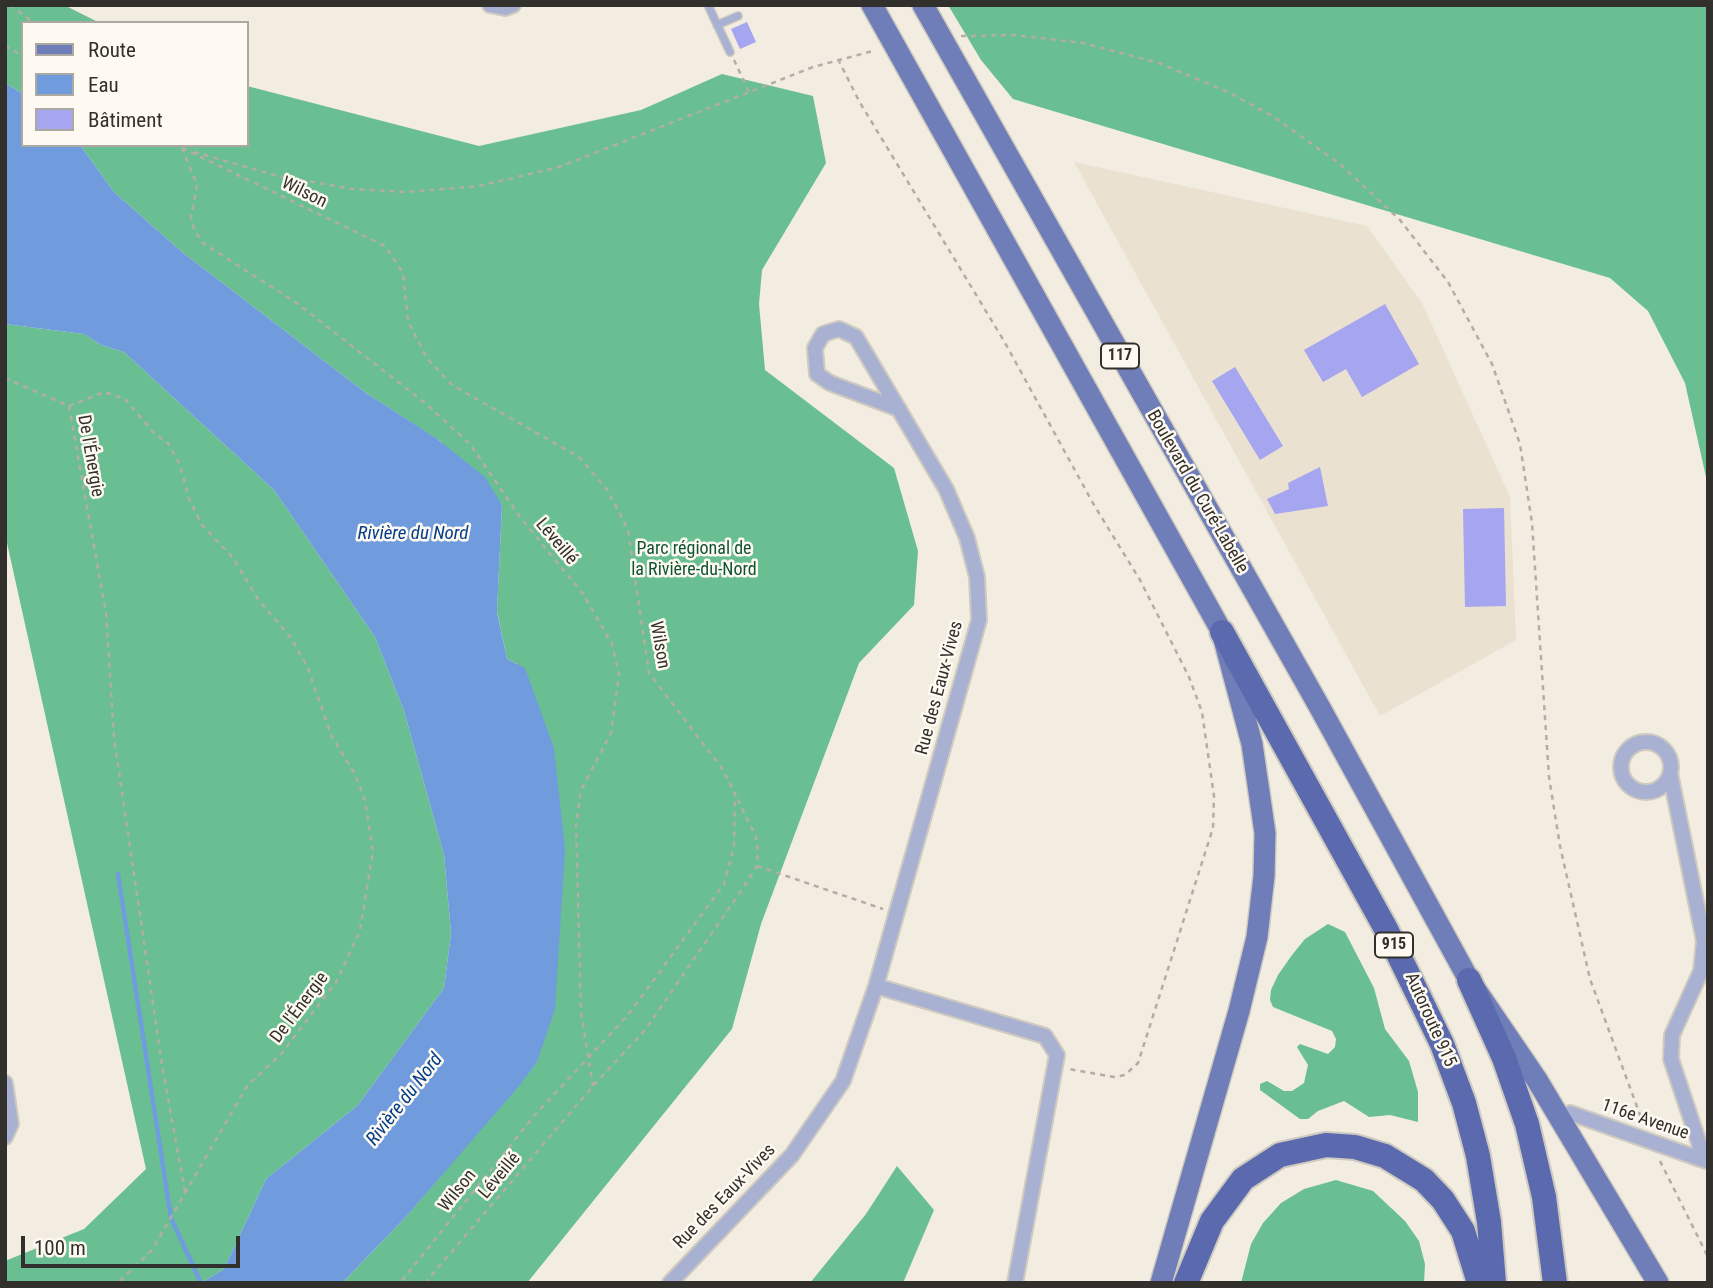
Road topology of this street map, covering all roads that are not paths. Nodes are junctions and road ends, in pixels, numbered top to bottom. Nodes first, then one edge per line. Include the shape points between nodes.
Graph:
1 (490, 5) edge
2 (513, 5) edge
3 (708, 5) edge
4 (872, 5) edge
5 (923, 5) edge
6 (738, 16) dead end
7 (717, 25) junction
8 (730, 52) dead end
9 (899, 410) junction
10 (1222, 632) junction
11 (1670, 773) dead end
12 (1469, 980) junction
13 (876, 986) junction
14 (5, 1083) edge
15 (1561, 1109) junction
16 (5, 1137) edge
17 (1704, 1161) edge
18 (1198, 1271) edge
19 (670, 1283) edge
20 (1015, 1283) edge
21 (1161, 1283) edge
22 (1186, 1283) edge
23 (1479, 1283) edge
24 (1494, 1283) edge
25 (1555, 1283) edge
26 (1658, 1283) edge

1 - 2 street
3 - 7 lane
4 - 10 main road, 117
5 - 12 main road, Boulevard du Curé-Labelle / 117
6 - 7 lane
7 - 8 lane
9 - 9 street, Rue des Eaux-Vives via 856,337 839,329 823,334 815,348 817,374
9 - 13 street, Rue des Eaux-Vives via 946,489 967,538 979,621
10 - 21 main road via 1260,788 1263,895 1248,979
10 - 24 highway, Autoroute 915 / 915 via 1376,910 1442,1044 1478,1156
11 - 17 street via 1704,941 1701,971 1672,1035 1671,1059
12 - 15 main road, Boulevard du Curé-Labelle
12 - 25 highway via 1527,1124 1544,1197
13 - 19 street, Rue des Eaux-Vives via 843,1082 792,1155
13 - 20 street via 1045,1036 1056,1055
14 - 16 street via 11,1124
15 - 17 street, 116e Avenue
15 - 26 main road, Boulevard du Curé-Labelle
18 - 22 highway
18 - 23 highway via 1218,1211 1250,1173 1290,1151 1340,1145 1385,1156 1434,1190 1463,1231

